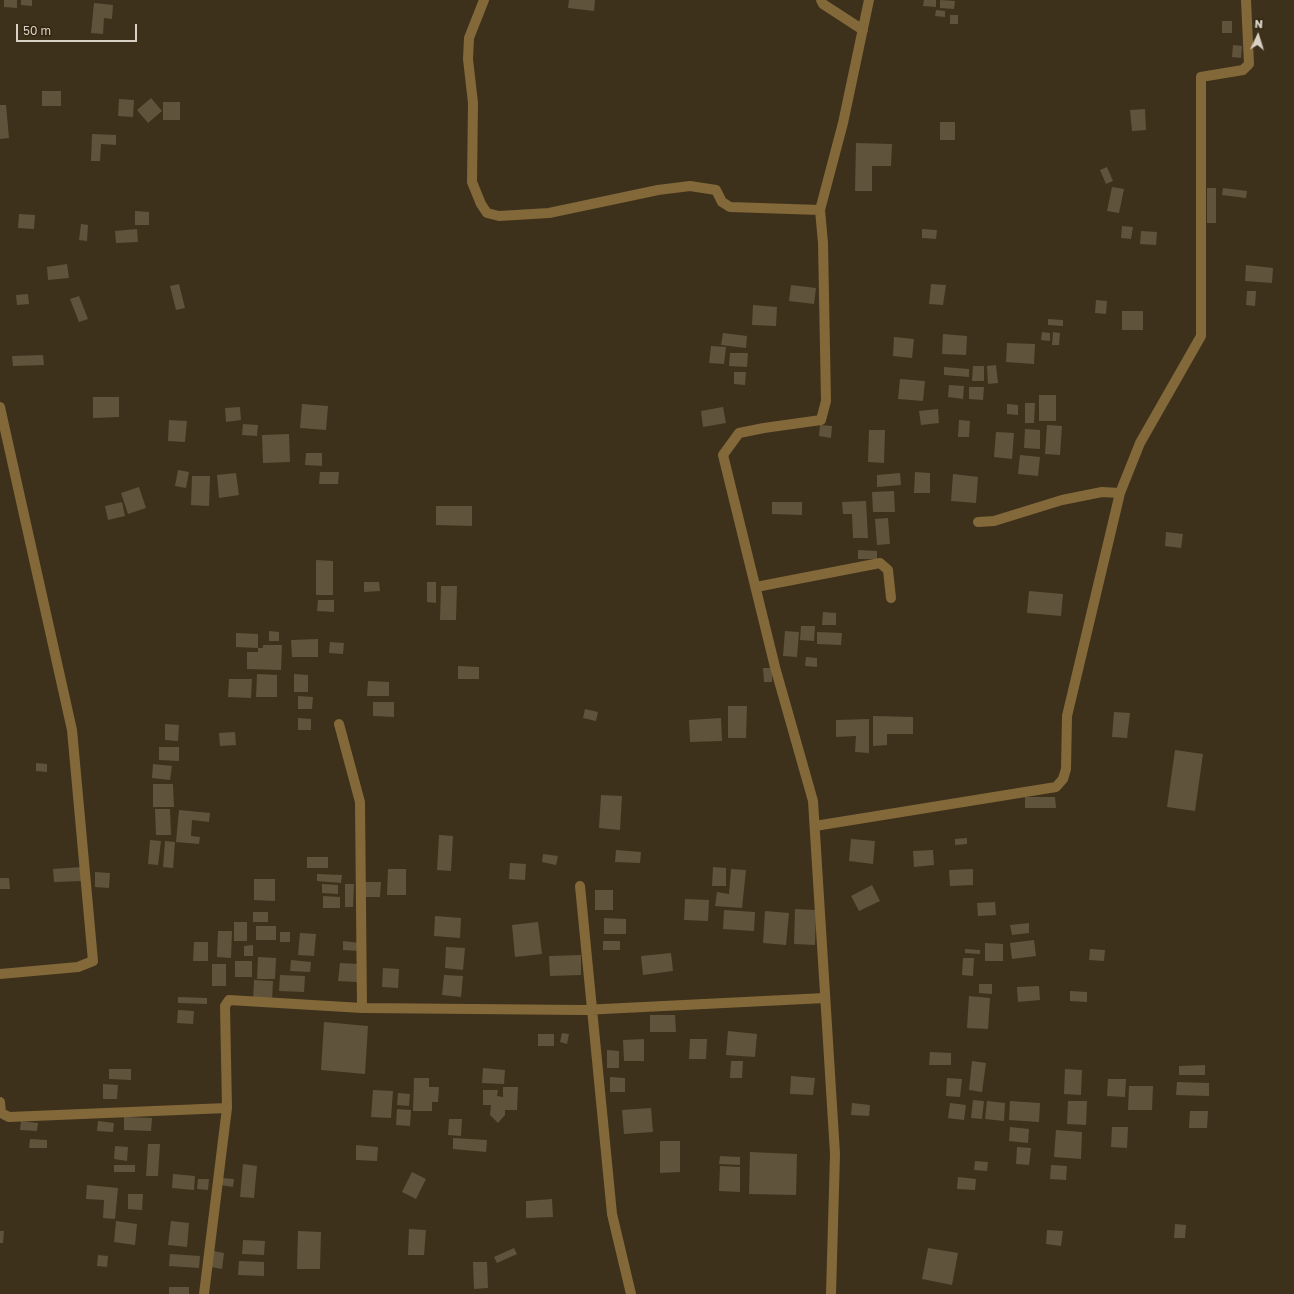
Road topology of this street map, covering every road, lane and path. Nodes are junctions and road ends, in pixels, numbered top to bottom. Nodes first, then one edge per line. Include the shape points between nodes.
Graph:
1 (484, 0) edge
2 (821, 0) edge
3 (869, 0) edge
4 (1246, 0) edge
5 (863, 30) junction
6 (820, 210) junction
7 (0, 407) edge
8 (1120, 493) junction
9 (978, 522) dead end
10 (756, 587) junction
11 (892, 598) dead end
12 (338, 724) dead end
13 (815, 826) junction
14 (580, 886) dead end
15 (0, 974) edge
16 (825, 998) junction
17 (362, 1008) junction
18 (592, 1009) junction
19 (0, 1102) edge
20 (227, 1108) junction
21 (204, 1294) edge
22 (631, 1294) edge
23 (831, 1294) edge

1 - 6 street via 469,38 468,59 473,103 472,182 487,213 499,216 549,213 658,190 690,186 716,190 722,202 730,208
2 - 5 street via 823,4
3 - 5 street
4 - 8 street via 1249,64 1243,70 1201,77 1201,336 1140,443
5 - 6 street
6 - 10 street via 826,401 821,420 739,433 723,455
7 - 15 street via 72,730 92,960 78,967
8 - 9 street via 1102,492 994,521
8 - 13 street via 1067,716 1064,779 1056,787
10 - 11 street via 880,563 888,570
10 - 13 street via 813,801
12 - 17 street via 360,802
13 - 16 street
14 - 18 street
16 - 18 street
16 - 23 street via 834,1154
17 - 18 street
17 - 20 street via 229,1000 224,1006
18 - 22 street via 612,1214
19 - 20 street via 1,1113 8,1117
20 - 21 street

